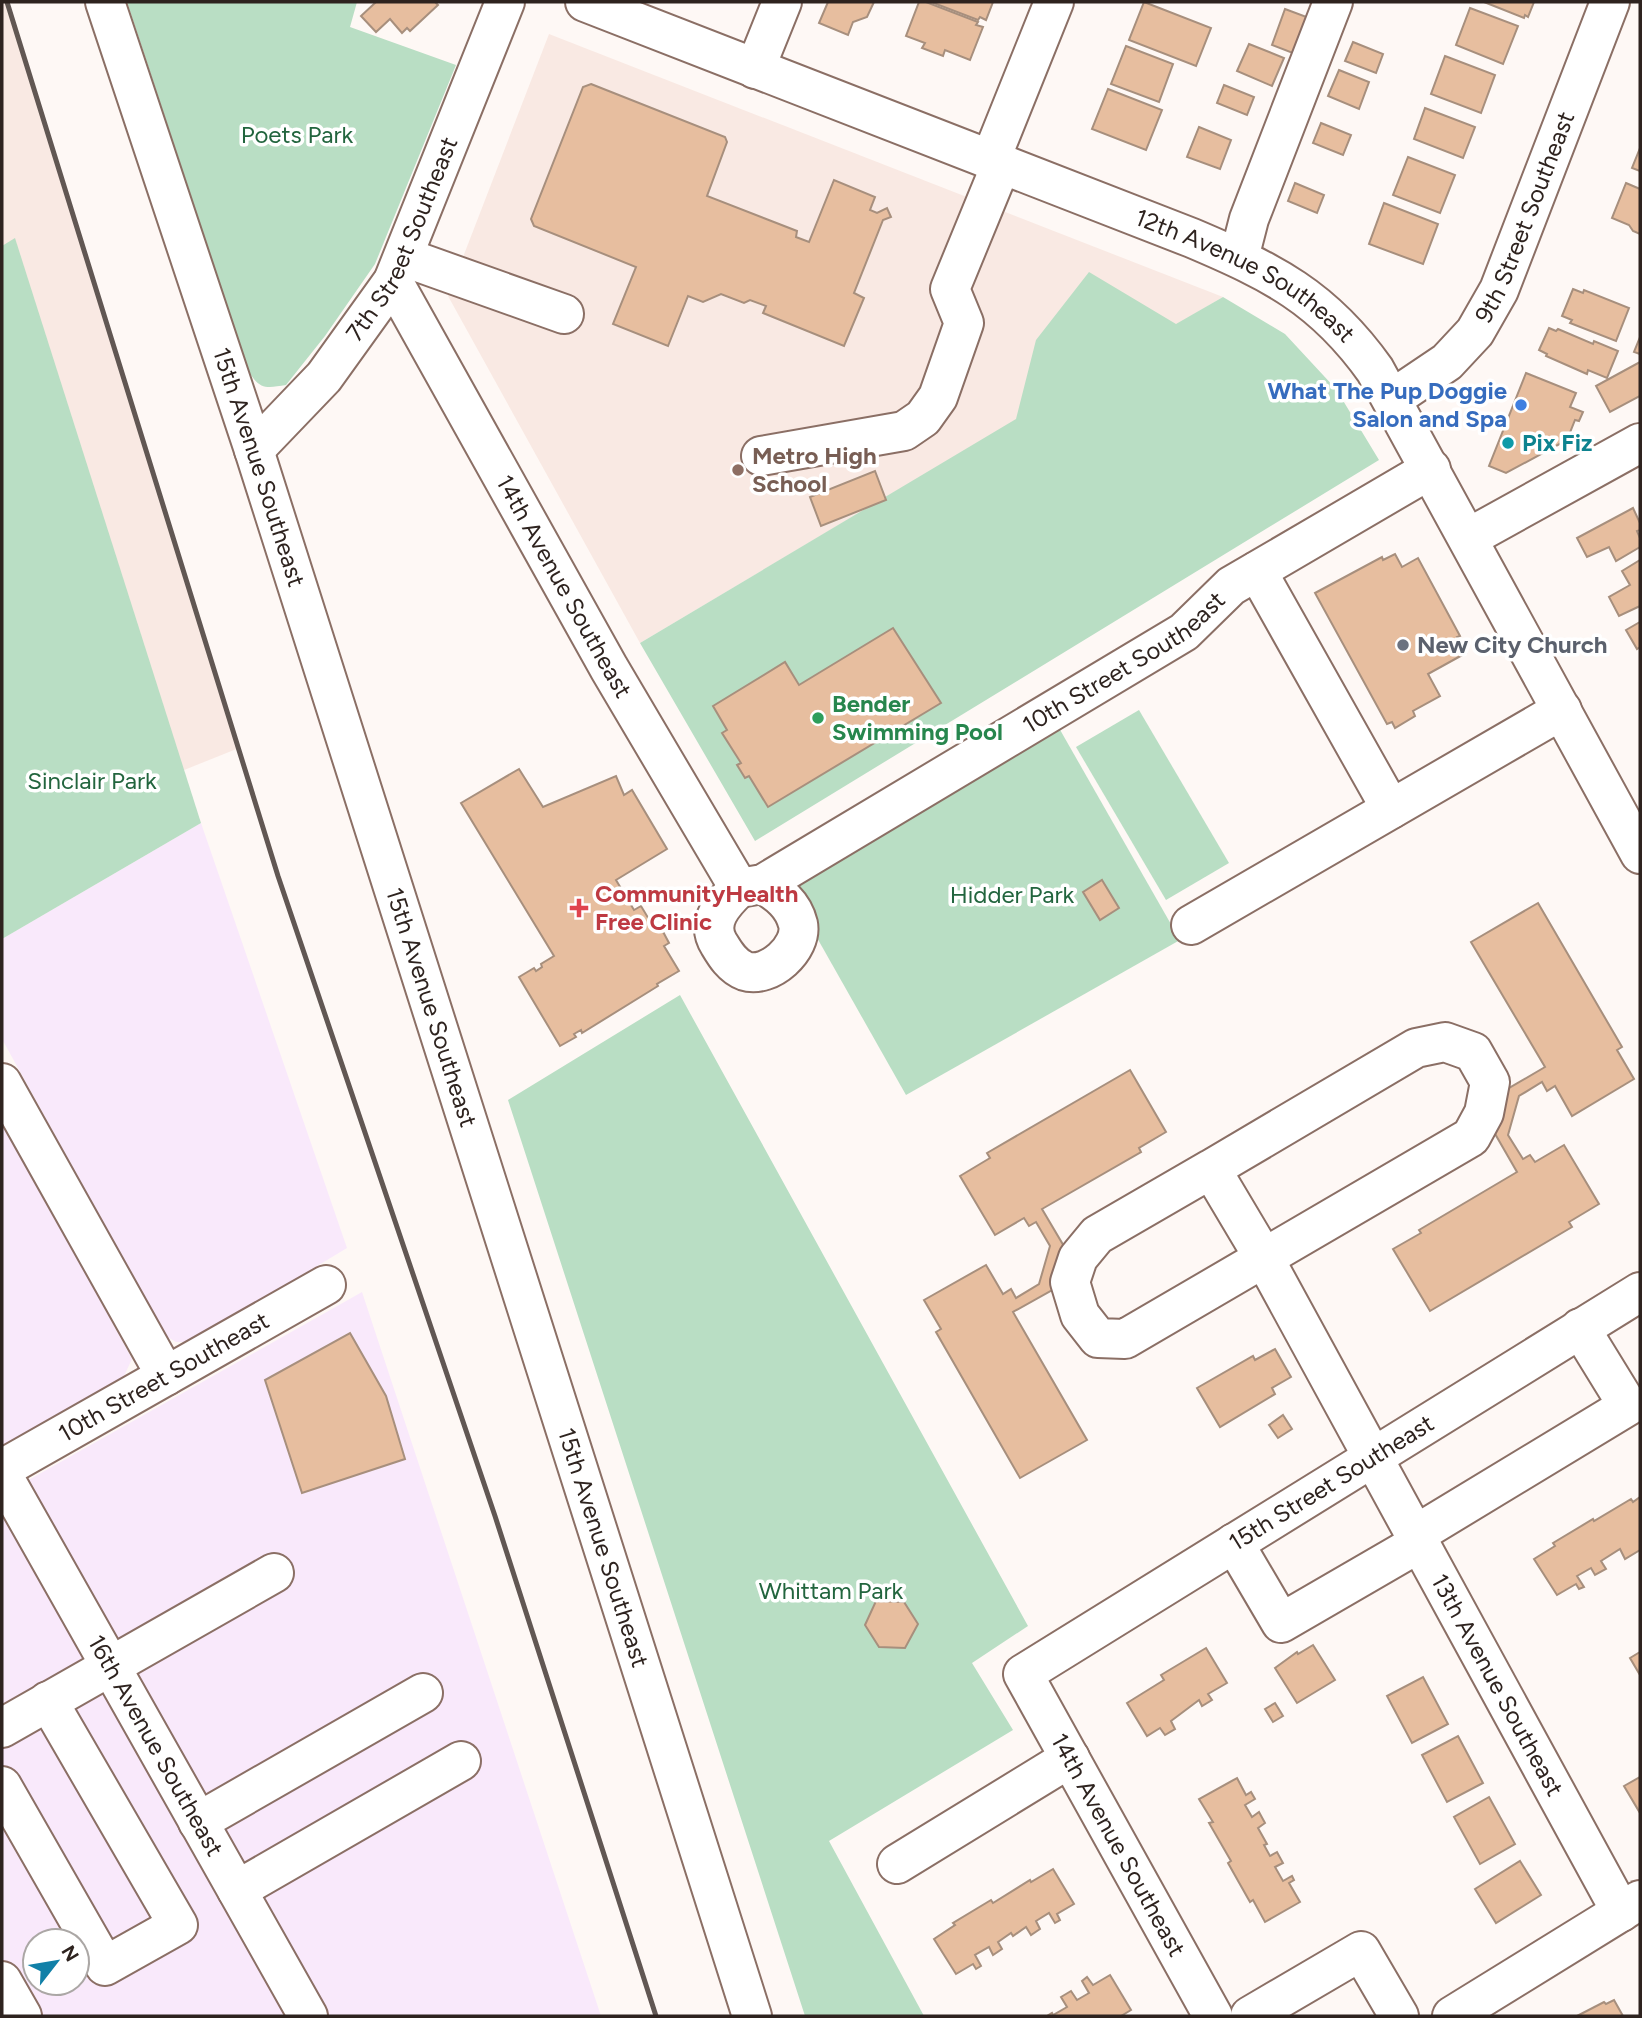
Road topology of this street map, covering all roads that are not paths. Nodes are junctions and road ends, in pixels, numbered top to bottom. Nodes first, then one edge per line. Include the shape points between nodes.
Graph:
1 (105, 2) edge
2 (505, 2) edge
3 (585, 2) edge
4 (782, 2) edge
5 (1054, 2) edge
6 (1333, 2) edge
7 (1610, 2) edge
8 (755, 69) junction
9 (996, 163) junction
10 (1239, 258) junction
11 (399, 269) junction
12 (564, 314) dead end
13 (1392, 399) junction
14 (1640, 443) edge
15 (254, 450) junction
16 (761, 456) dead end
17 (1431, 469) junction
18 (1468, 538) junction
19 (1257, 571) junction
20 (1562, 710) junction
21 (1391, 809) junction
22 (1640, 854) edge
23 (751, 886) joint
24 (1191, 925) dead end
25 (2, 1083) edge
26 (1211, 1169) junction
27 (1264, 1258) junction
28 (326, 1285) dead end
29 (1640, 1292) edge
30 (1580, 1328) junction
31 (166, 1376) junction
32 (1372, 1458) junction
33 (2, 1469) edge
34 (2, 1474) edge
35 (1417, 1539) junction
36 (1234, 1543) junction
37 (274, 1573) dead end
38 (110, 1665) junction
39 (1023, 1674) joint
40 (423, 1693) dead end
41 (48, 1701) junction
42 (2, 1728) edge
43 (1070, 1758) junction
44 (461, 1761) dead end
45 (2, 1786) edge
46 (198, 1822) junction
47 (897, 1864) dead end
48 (237, 1890) junction
49 (1635, 1905) edge
50 (2, 1981) edge
51 (22, 2016) edge
52 (308, 2016) edge
53 (751, 2016) edge
54 (1213, 2016) edge
55 (1250, 2016) edge
56 (1399, 2016) edge
57 (1452, 2016) edge

1 - 15 street, 15th Avenue Southeast
2 - 11 street, 7th Street Southeast
3 - 8 street, 12th Avenue Southeast
4 - 8 street
5 - 9 street
6 - 10 street via 1249,219
7 - 13 street, 9th Street Southeast via 1499,290 1475,332 1447,362
8 - 9 street, 12th Avenue Southeast
9 - 10 street, 12th Avenue Southeast
9 - 16 street via 950,289 964,323 938,397 923,418 904,430
10 - 13 street, 12th Avenue Southeast via 1302,293 1330,316 1353,340
11 - 12 street
11 - 15 street, 7th Street Southeast via 324,377
11 - 23 street, 14th Avenue Southeast via 609,668
13 - 17 street, 12th Avenue Southeast
14 - 18 street
15 - 53 street, 15th Avenue Southeast
17 - 18 street, 12th Avenue Southeast
17 - 19 street, 10th Street Southeast
18 - 20 street, 12th Avenue Southeast
19 - 21 street
19 - 23 street, 10th Street Southeast via 1231,586 1184,632
20 - 21 street
20 - 22 street, 12th Avenue Southeast
21 - 24 street
25 - 31 street
26 - 27 street, 13th Avenue Southeast
26 - 27 street via 1097,1235 1077,1258 1070,1282 1080,1315 1098,1338 1125,1339
26 - 27 street via 1416,1048 1445,1042 1473,1052 1490,1082 1484,1113 1471,1137
27 - 32 street, 13th Avenue Southeast
28 - 31 street, 10th Street Southeast
29 - 30 street, 15th Street Southeast
30 - 32 street, 15th Street Southeast
30 - 35 street via 1628,1406
31 - 33 street, 10th Street Southeast
32 - 35 street, 13th Avenue Southeast
32 - 36 street, 15th Street Southeast
34 - 38 street, 16th Avenue Southeast
35 - 36 street via 1281,1623
35 - 49 street, 13th Avenue Southeast
36 - 39 street, 15th Street Southeast
37 - 38 street
38 - 41 street
38 - 46 street, 16th Avenue Southeast
39 - 43 street, 14th Avenue Southeast
40 - 46 street
41 - 42 street
41 - 45 street via 178,1925 105,1966
43 - 47 street
43 - 54 street, 14th Avenue Southeast
44 - 48 street
46 - 48 street, 16th Avenue Southeast
48 - 52 street, 16th Avenue Southeast
49 - 57 street
50 - 51 street
55 - 56 street via 1361,1951

